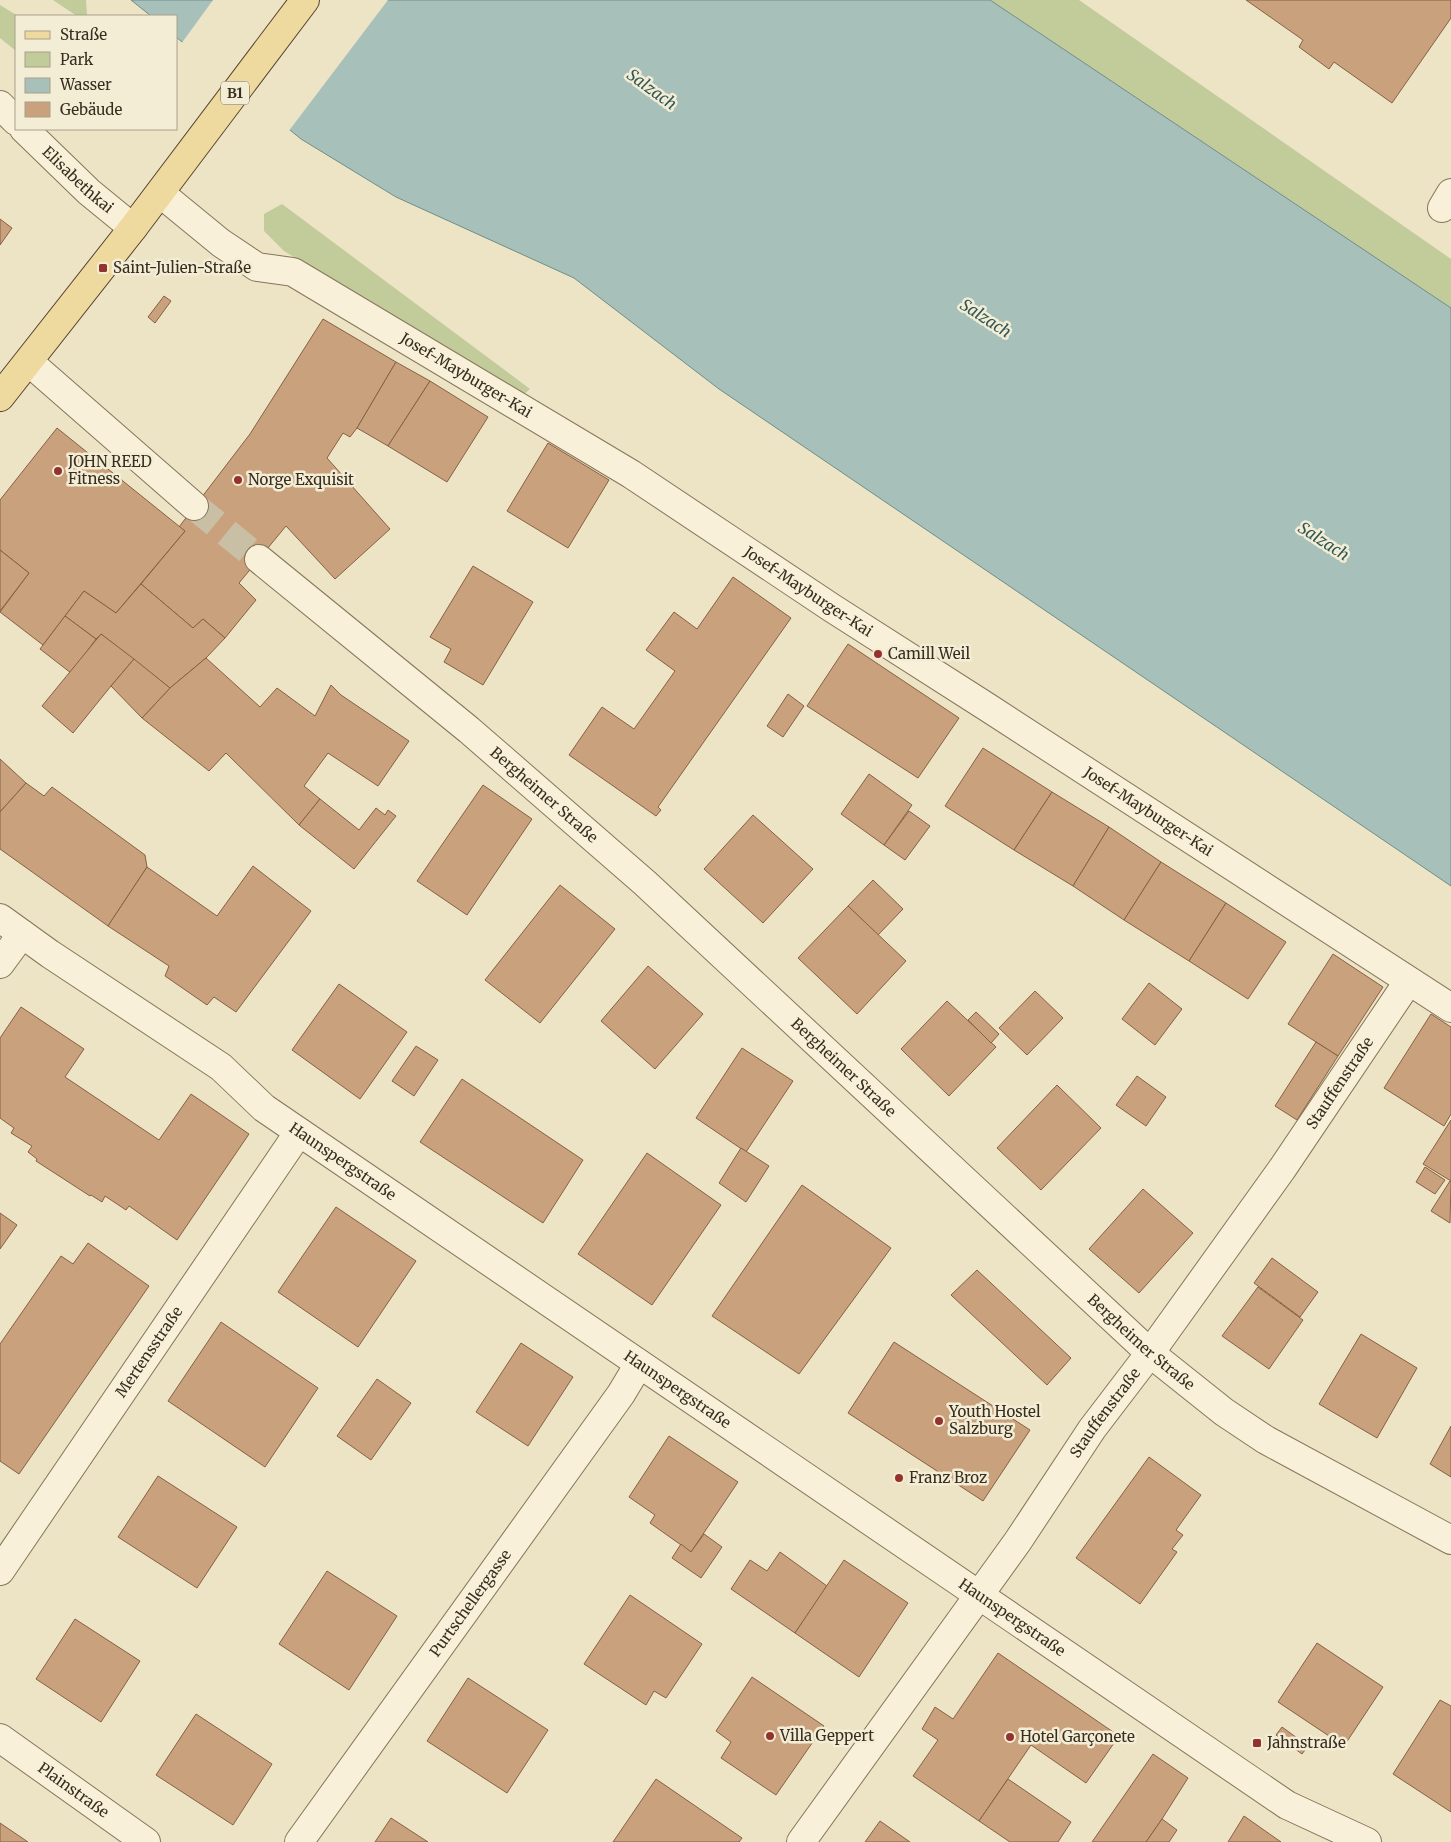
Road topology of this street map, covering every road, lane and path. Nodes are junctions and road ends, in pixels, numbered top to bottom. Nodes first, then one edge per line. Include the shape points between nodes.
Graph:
1 (305, 0) edge
2 (0, 105) edge
3 (15, 120) edge
4 (25, 130) edge
5 (163, 189) junction
6 (134, 228) junction
7 (29, 362) junction
8 (0, 397) edge
9 (194, 506) tunnel mouth
10 (259, 559) tunnel mouth
11 (0, 918) edge
12 (22, 934) junction
13 (0, 964) edge
14 (1408, 982) junction
15 (1451, 1008) edge
16 (299, 1132) junction
17 (1150, 1353) junction
18 (639, 1364) junction
19 (1451, 1540) edge
20 (0, 1572) edge
21 (978, 1596) junction
22 (0, 1738) edge
23 (146, 1842) edge
24 (299, 1842) edge
25 (801, 1842) edge
26 (1367, 1842) edge

1 - 5 main road, B1
2 - 3 street
4 - 6 street, Elisabethkai via 89,192
5 - 6 main road, B1
5 - 14 street, Josef-Mayburger-Kai via 221,243 257,267 293,272 631,474
6 - 7 main road, B1
7 - 8 main road, B1
7 - 9 street
10 - 17 street, Bergheimer Straße via 469,730 645,883
11 - 12 street, Haunspergstraße
12 - 13 street
12 - 16 street, Haunspergstraße via 221,1067 264,1108
14 - 15 street, Josef-Mayburger-Kai
14 - 17 street, Stauffenstraße via 1282,1169
16 - 18 street, Haunspergstraße
16 - 20 street, Mertensstraße
17 - 19 street, Bergheimer Straße via 1224,1412 1266,1440
17 - 21 street, Stauffenstraße via 1092,1429
18 - 21 street, Haunspergstraße
18 - 24 street, Purtschellergasse
21 - 25 street, Stauffenstraße
21 - 26 street, Haunspergstraße via 1287,1806
22 - 23 street, Plainstraße

